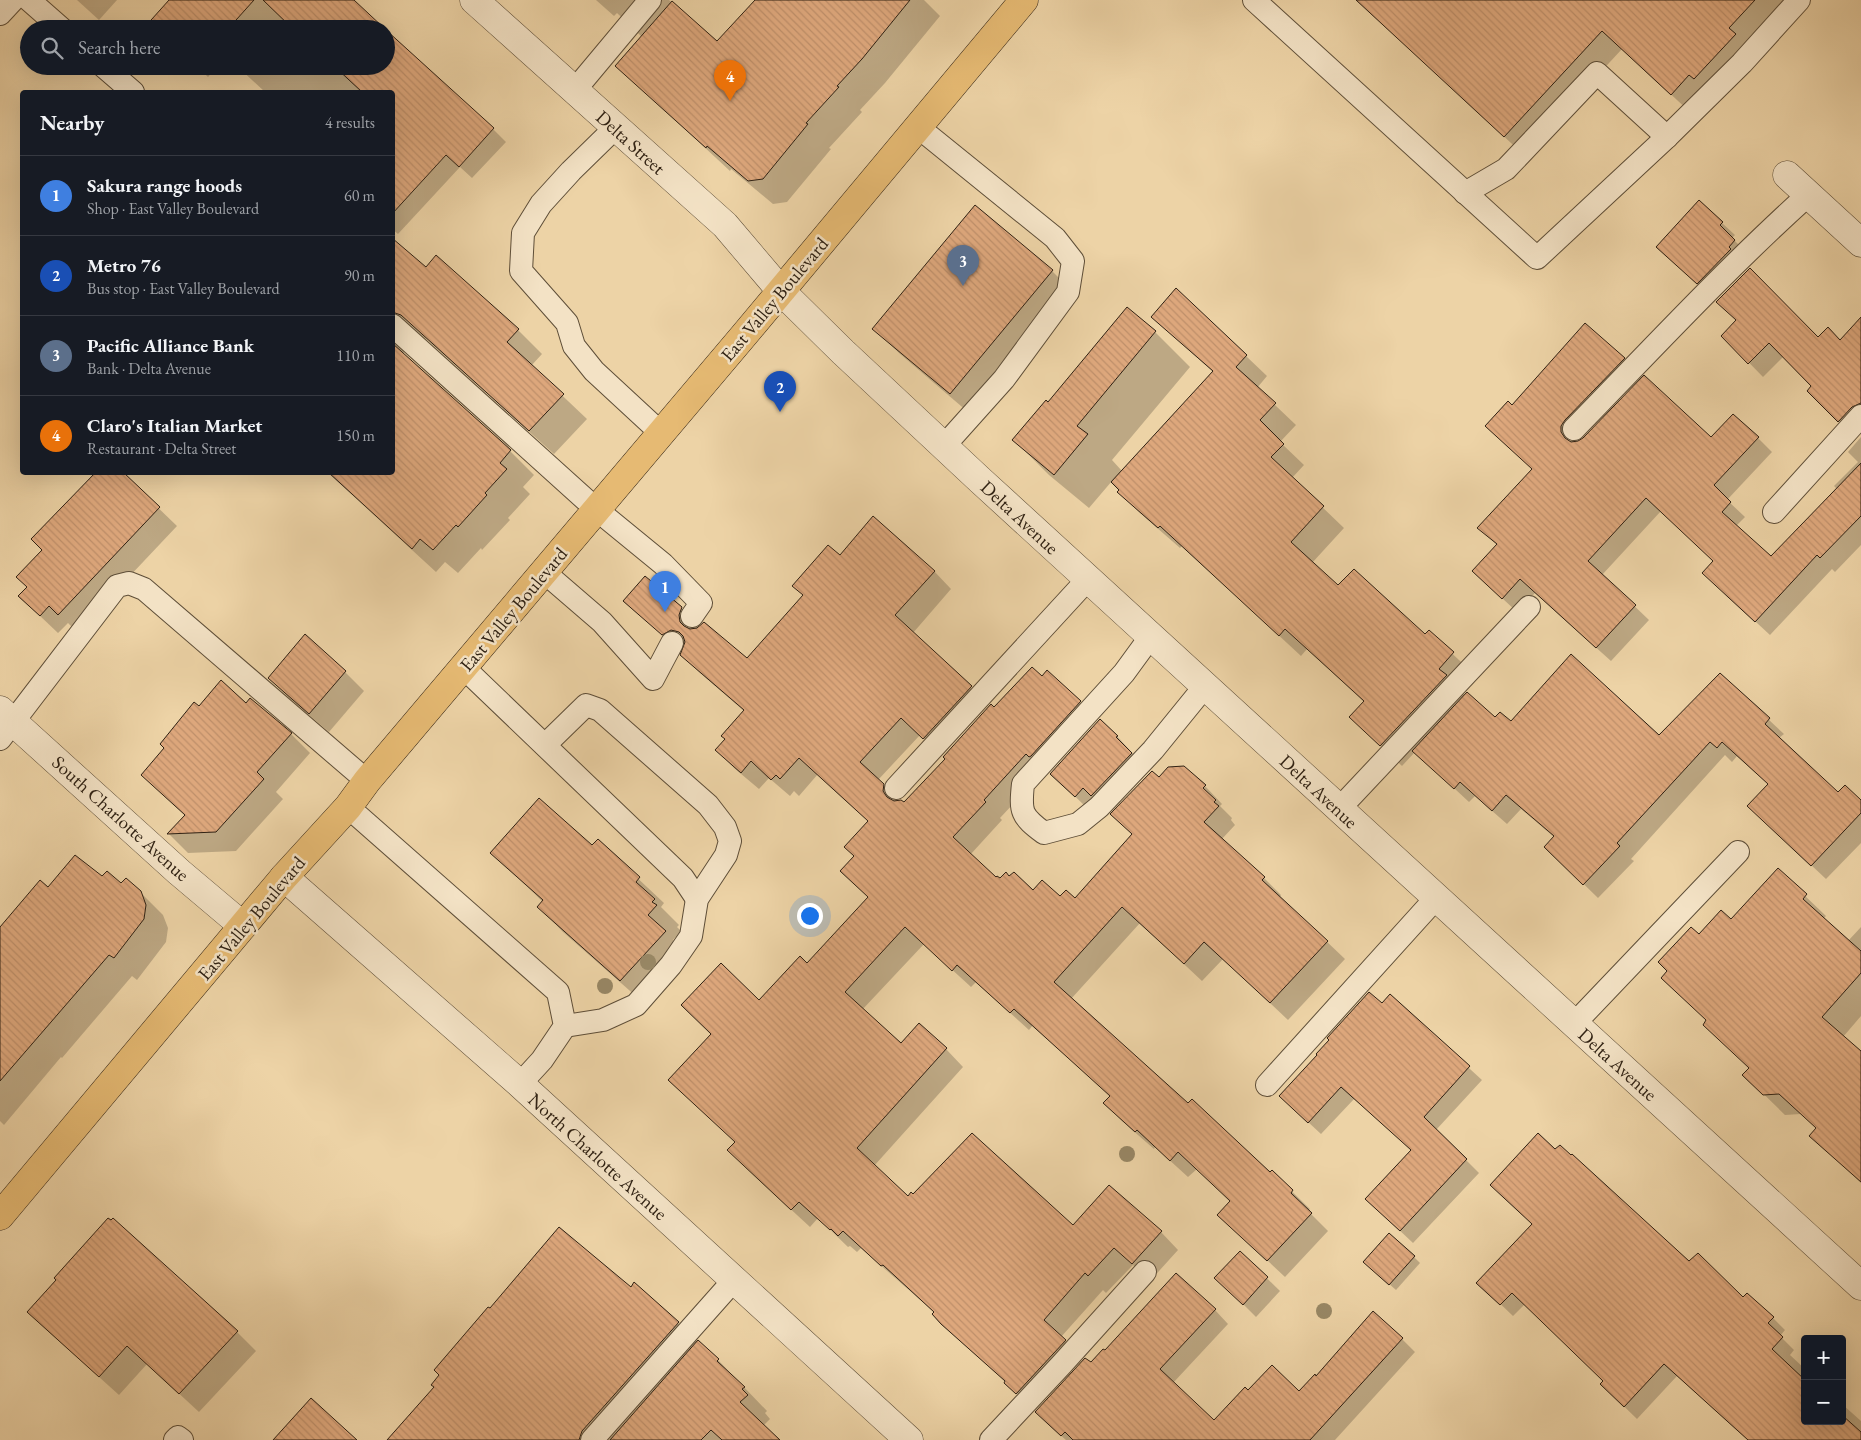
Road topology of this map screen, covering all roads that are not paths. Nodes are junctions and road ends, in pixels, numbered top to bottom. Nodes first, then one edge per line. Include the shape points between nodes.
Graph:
1 (13, 0) edge
2 (29, 0) edge
3 (474, 0) edge
4 (650, 0) edge
5 (1024, 0) edge
6 (1254, 0) edge
7 (1799, 0) edge
8 (0, 14) edge
9 (52, 20) edge
10 (113, 75) edge
11 (131, 90) edge
12 (574, 91) junction
13 (918, 127) junction
14 (615, 128) junction
15 (1667, 137) junction
16 (1787, 175) dead end
17 (1465, 193) junction
18 (1808, 195) junction
19 (1861, 243) edge
20 (781, 291) junction
21 (395, 328) edge
22 (1861, 416) edge
23 (1574, 429) dead end
24 (661, 433) junction
25 (944, 446) junction
26 (597, 510) junction
27 (1774, 512) dead end
28 (544, 572) junction
29 (1088, 579) junction
30 (1529, 607) dead end
31 (692, 616) dead end
32 (1151, 636) junction
33 (672, 643) dead end
34 (463, 667) junction
35 (1205, 686) junction
36 (5, 724) edge
37 (545, 745) junction
38 (366, 781) junction
39 (896, 788) dead end
40 (348, 807) junction
41 (1339, 809) junction
42 (1738, 852) dead end
43 (284, 877) junction
44 (1436, 898) junction
45 (697, 899) junction
46 (243, 926) junction
47 (1574, 1024) junction
48 (566, 1026) junction
49 (520, 1084) junction
50 (1267, 1085) dead end
51 (0, 1216) edge
52 (1146, 1272) dead end
53 (734, 1280) junction
54 (1861, 1286) edge
55 (175, 1440) edge
56 (182, 1440) edge
57 (592, 1440) edge
58 (909, 1440) edge
59 (991, 1440) edge

1 - 8 lane
2 - 9 lane
3 - 12 street, Delta Street
4 - 12 lane
5 - 13 main road, East Valley Boulevard
6 - 17 lane
7 - 15 lane via 1742,63
10 - 11 lane
12 - 14 street, Delta Street
13 - 20 main road, East Valley Boulevard
13 - 25 lane via 1055,238 1073,261 1068,292 1004,378
14 - 20 street, Delta Street via 725,225
14 - 24 lane via 541,204 523,233 521,272 567,323 574,346 594,370
15 - 17 lane via 1537,258
15 - 17 lane via 1597,73 1506,169
16 - 18 street
18 - 19 street
18 - 23 lane via 1770,229
20 - 24 main road, East Valley Boulevard
20 - 25 street, Delta Avenue
21 - 26 lane
22 - 27 lane
24 - 26 main road, East Valley Boulevard
25 - 29 street, Delta Avenue
26 - 28 main road, East Valley Boulevard
26 - 31 lane via 663,564 701,603
28 - 33 lane via 602,622 653,679
28 - 34 main road, East Valley Boulevard
29 - 32 street, Delta Avenue
29 - 39 lane
30 - 41 lane
32 - 35 street, Delta Avenue
32 - 35 lane via 1124,673 1023,784 1021,806 1030,822 1044,833 1078,824 1100,807 1153,750
34 - 37 lane
34 - 38 main road, East Valley Boulevard
35 - 41 street, Delta Avenue
36 - 38 lane via 117,586 128,583 144,589
36 - 46 street, South Charlotte Avenue
37 - 45 lane via 683,878
37 - 45 lane via 586,705 600,710 708,805 725,827 730,841 726,855
38 - 40 main road, East Valley Boulevard
40 - 43 main road, East Valley Boulevard
40 - 48 lane via 558,992
41 - 44 street, Delta Avenue
42 - 47 lane
43 - 46 main road, East Valley Boulevard
43 - 49 street, North Charlotte Avenue
44 - 47 street, Delta Avenue
44 - 50 lane
45 - 48 lane via 691,936 636,1005 603,1020
46 - 51 main road, East Valley Boulevard
47 - 54 street, Delta Avenue
48 - 49 lane
49 - 53 street, North Charlotte Avenue
52 - 59 lane
53 - 57 lane
53 - 58 street, North Charlotte Avenue
55 - 56 lane via 178,1436

